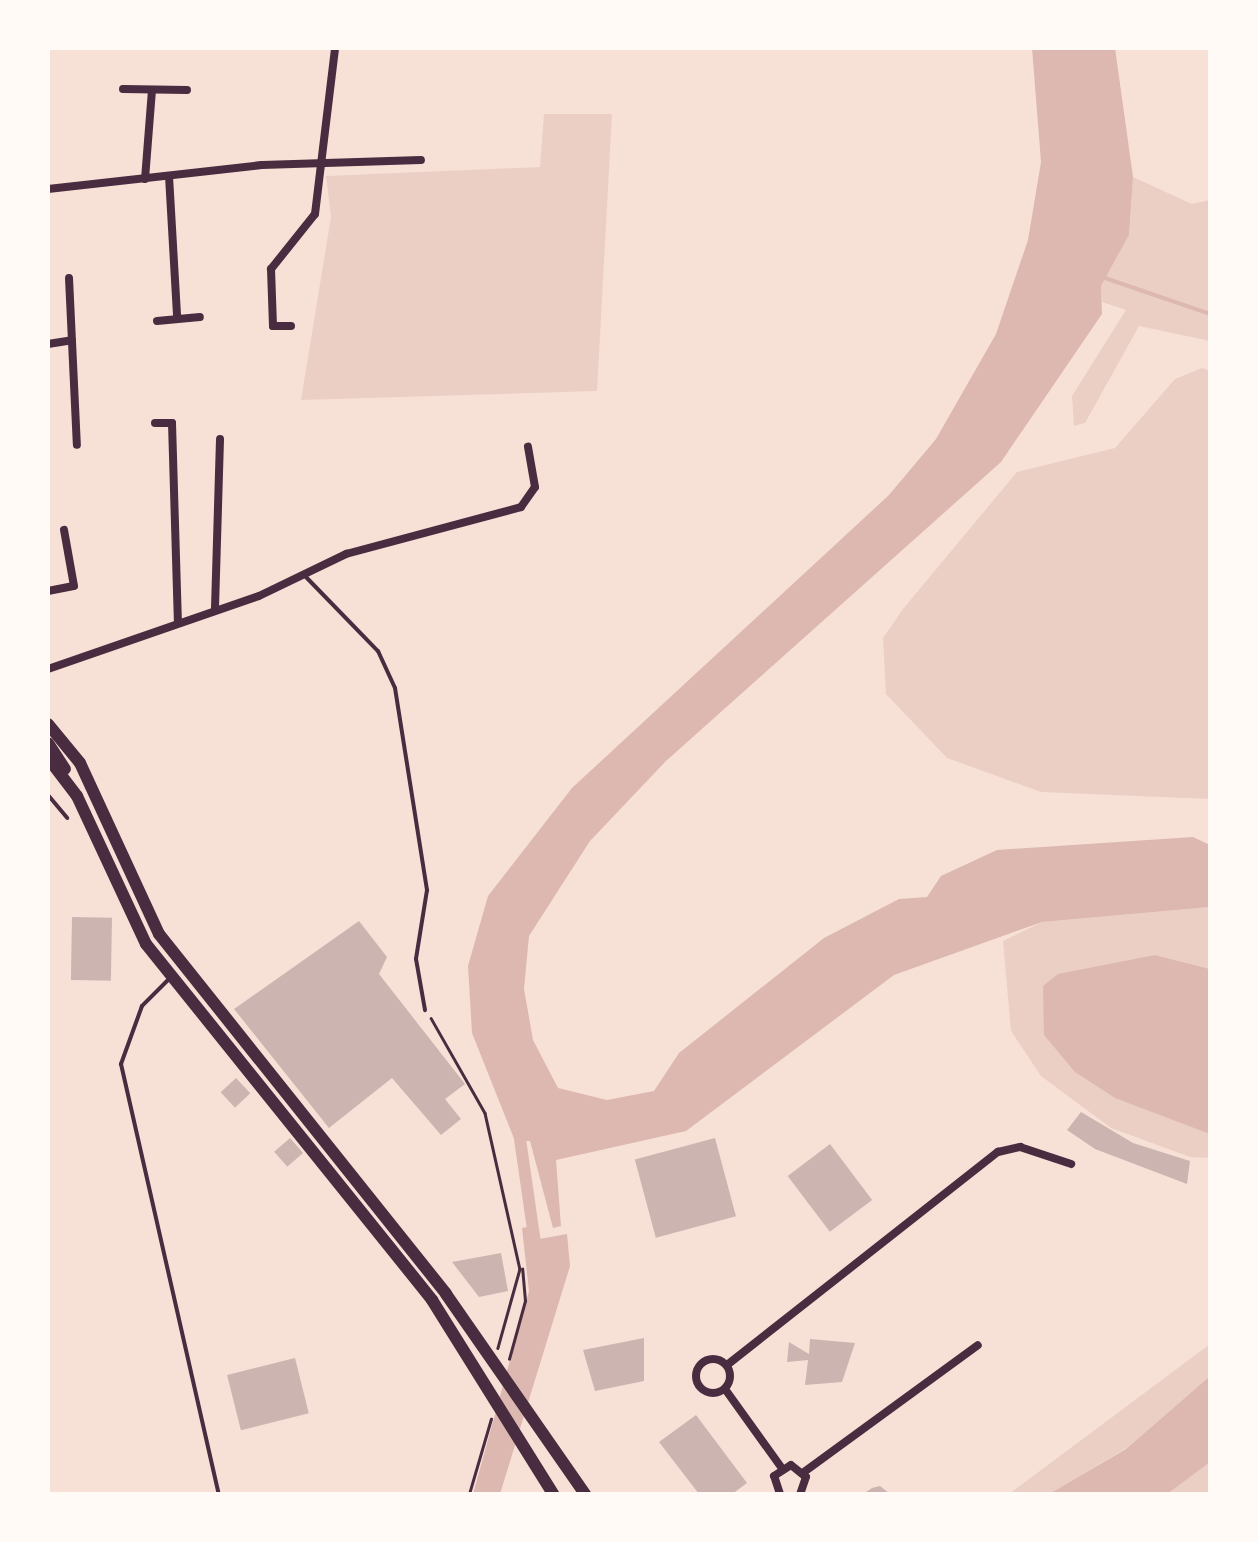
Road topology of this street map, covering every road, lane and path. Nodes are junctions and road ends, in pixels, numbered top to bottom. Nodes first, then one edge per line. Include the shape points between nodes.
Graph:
1 (335, 48) edge
2 (124, 90) dead end
3 (152, 90) junction
4 (187, 90) dead end
5 (421, 160) dead end
6 (318, 166) junction
7 (168, 176) junction
8 (145, 179) junction
9 (48, 189) edge
10 (69, 278) dead end
11 (177, 316) junction
12 (200, 318) dead end
13 (157, 321) dead end
14 (291, 326) dead end
15 (72, 340) junction
16 (48, 344) edge
17 (155, 423) dead end
18 (220, 439) dead end
19 (77, 445) dead end
20 (528, 447) dead end
21 (64, 530) dead end
22 (305, 576) junction
23 (48, 591) edge
24 (215, 608) junction
25 (178, 623) junction
26 (48, 670) edge
27 (48, 724) edge
28 (48, 743) edge
29 (48, 758) edge
30 (70, 786) junction
31 (48, 794) edge
32 (67, 818) dead end
33 (184, 968) junction
34 (170, 979) junction
35 (425, 1010) joint
36 (1071, 1164) dead end
37 (526, 1268) dead end
38 (520, 1269) junction
39 (978, 1345) dead end
40 (494, 1356) junction
41 (727, 1366) junction
42 (724, 1389) junction
43 (781, 1468) junction
44 (804, 1472) junction
45 (220, 1494) edge
46 (553, 1494) edge
47 (585, 1494) edge
48 (777, 1494) edge
49 (800, 1494) edge

1 - 6 street
2 - 3 street
3 - 4 street
3 - 8 street
5 - 6 street
6 - 7 street
6 - 14 street via 312,221 271,269 273,326
7 - 8 street
7 - 11 street
8 - 9 street
10 - 15 street
11 - 12 street
11 - 13 street
15 - 16 street
15 - 19 street
17 - 25 street via 172,423
18 - 24 street
20 - 22 street via 536,487 521,507 363,549
21 - 23 street via 74,586
22 - 24 street
22 - 35 lane via 378,651 395,688 427,890 416,959
24 - 25 street
25 - 26 street
27 - 33 main road via 80,763 129,877
28 - 30 main road
29 - 30 main road
30 - 34 main road
31 - 32 lane
33 - 34 lane
33 - 40 main road
34 - 45 lane via 142,1006 121,1064
34 - 46 main road via 432,1300
35 - 38 path via 486,1112
36 - 41 street via 1020,1147 998,1152
37 - 38 path
38 - 40 path
39 - 44 street
40 - 47 main road
41 - 42 street
41 - 42 street via 712,1358 696,1372 704,1391
42 - 43 street
43 - 44 street
43 - 48 street
44 - 49 street

